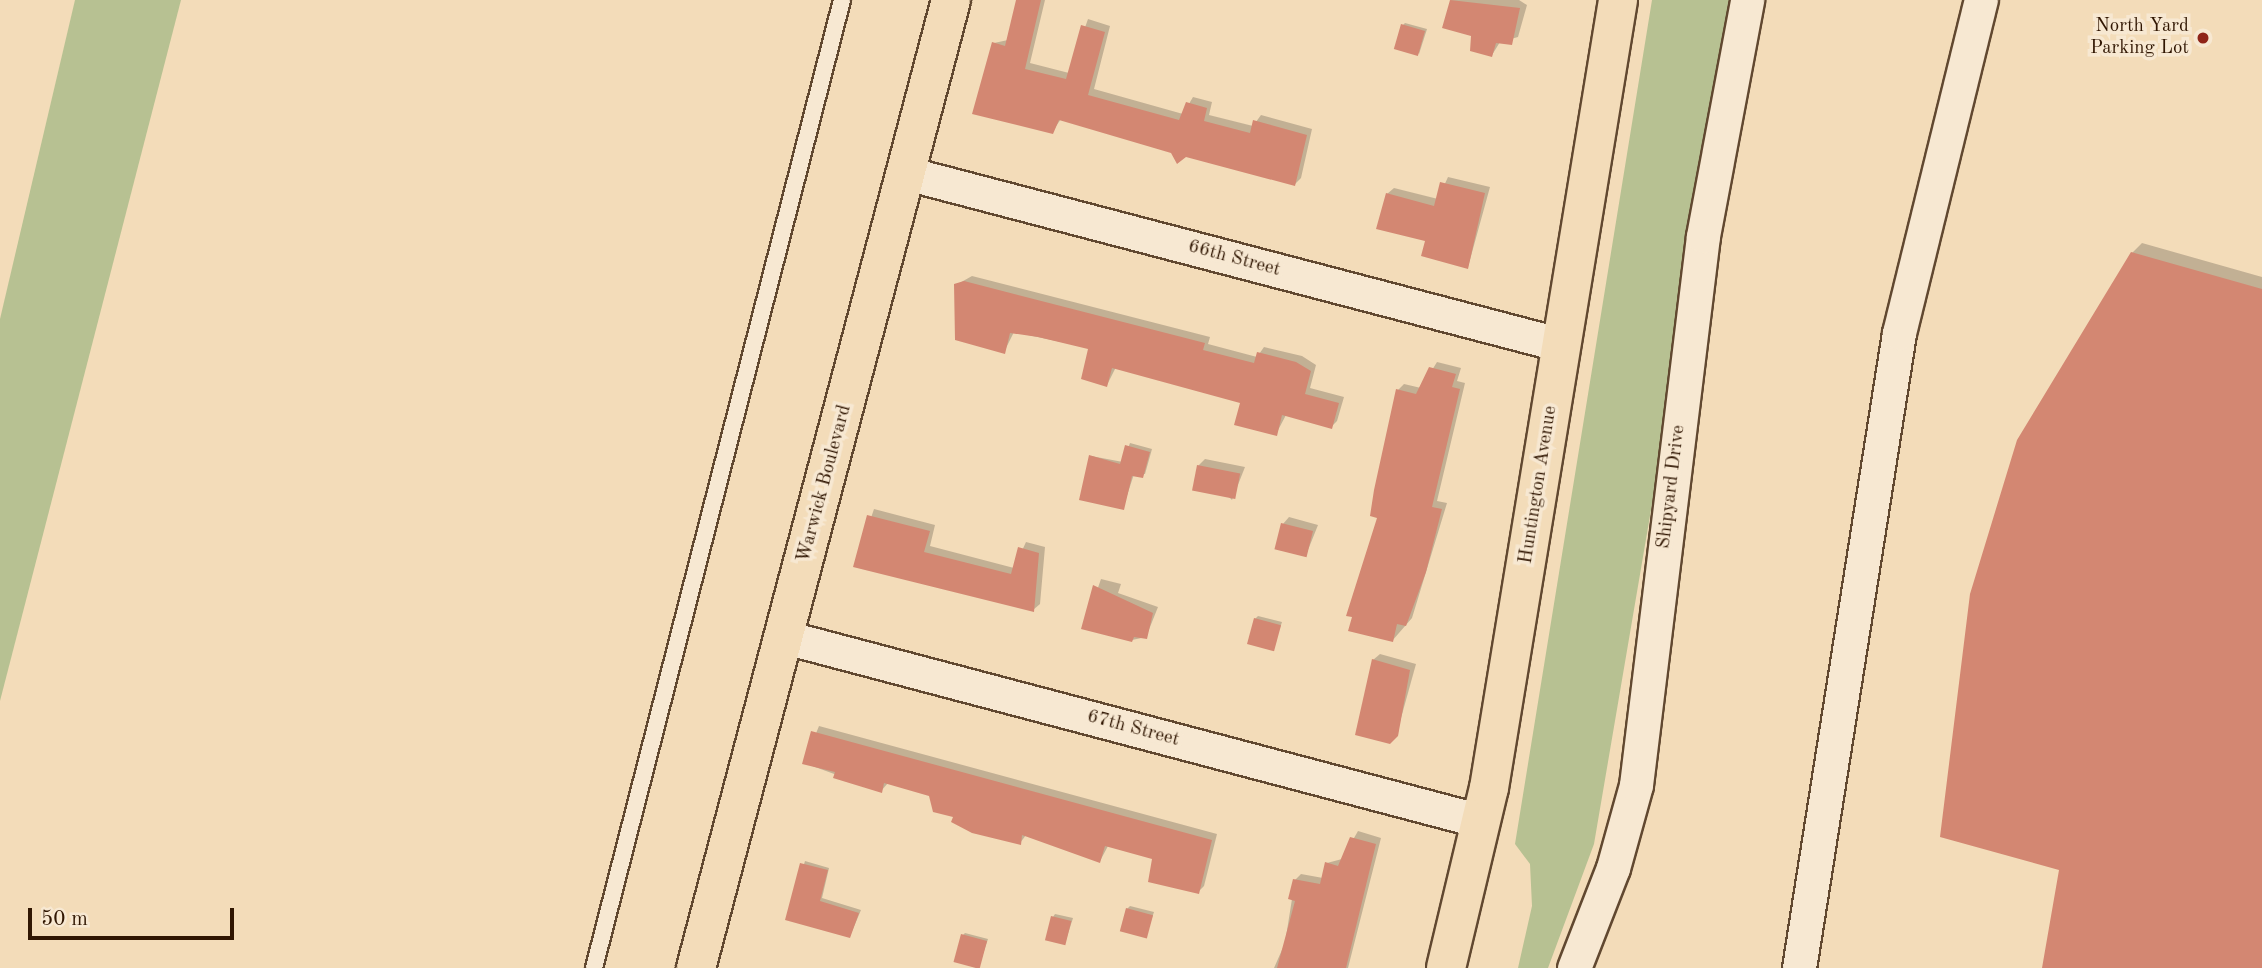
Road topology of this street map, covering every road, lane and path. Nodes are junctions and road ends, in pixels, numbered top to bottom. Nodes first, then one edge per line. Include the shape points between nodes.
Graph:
1 (842, 0) edge
2 (950, 0) edge
3 (1618, 0) edge
4 (1747, 0) edge
5 (1981, 0) edge
6 (906, 173) junction
7 (1562, 345) junction
8 (785, 637) junction
9 (1481, 821) junction
10 (594, 968) edge
11 (696, 968) edge
12 (1446, 968) edge
13 (1574, 968) edge
14 (1799, 968) edge

1 - 10 lane
2 - 6 main road, Warwick Boulevard
3 - 7 main road, Huntington Avenue
4 - 13 street, Shipyard Drive via 1703,236 1636,785 1613,868
5 - 14 street via 1899,333
6 - 7 street, 66th Street
6 - 8 main road, Warwick Boulevard
7 - 9 main road, Huntington Avenue
8 - 9 street, 67th Street
8 - 11 main road, Warwick Boulevard
9 - 12 main road, Huntington Avenue

